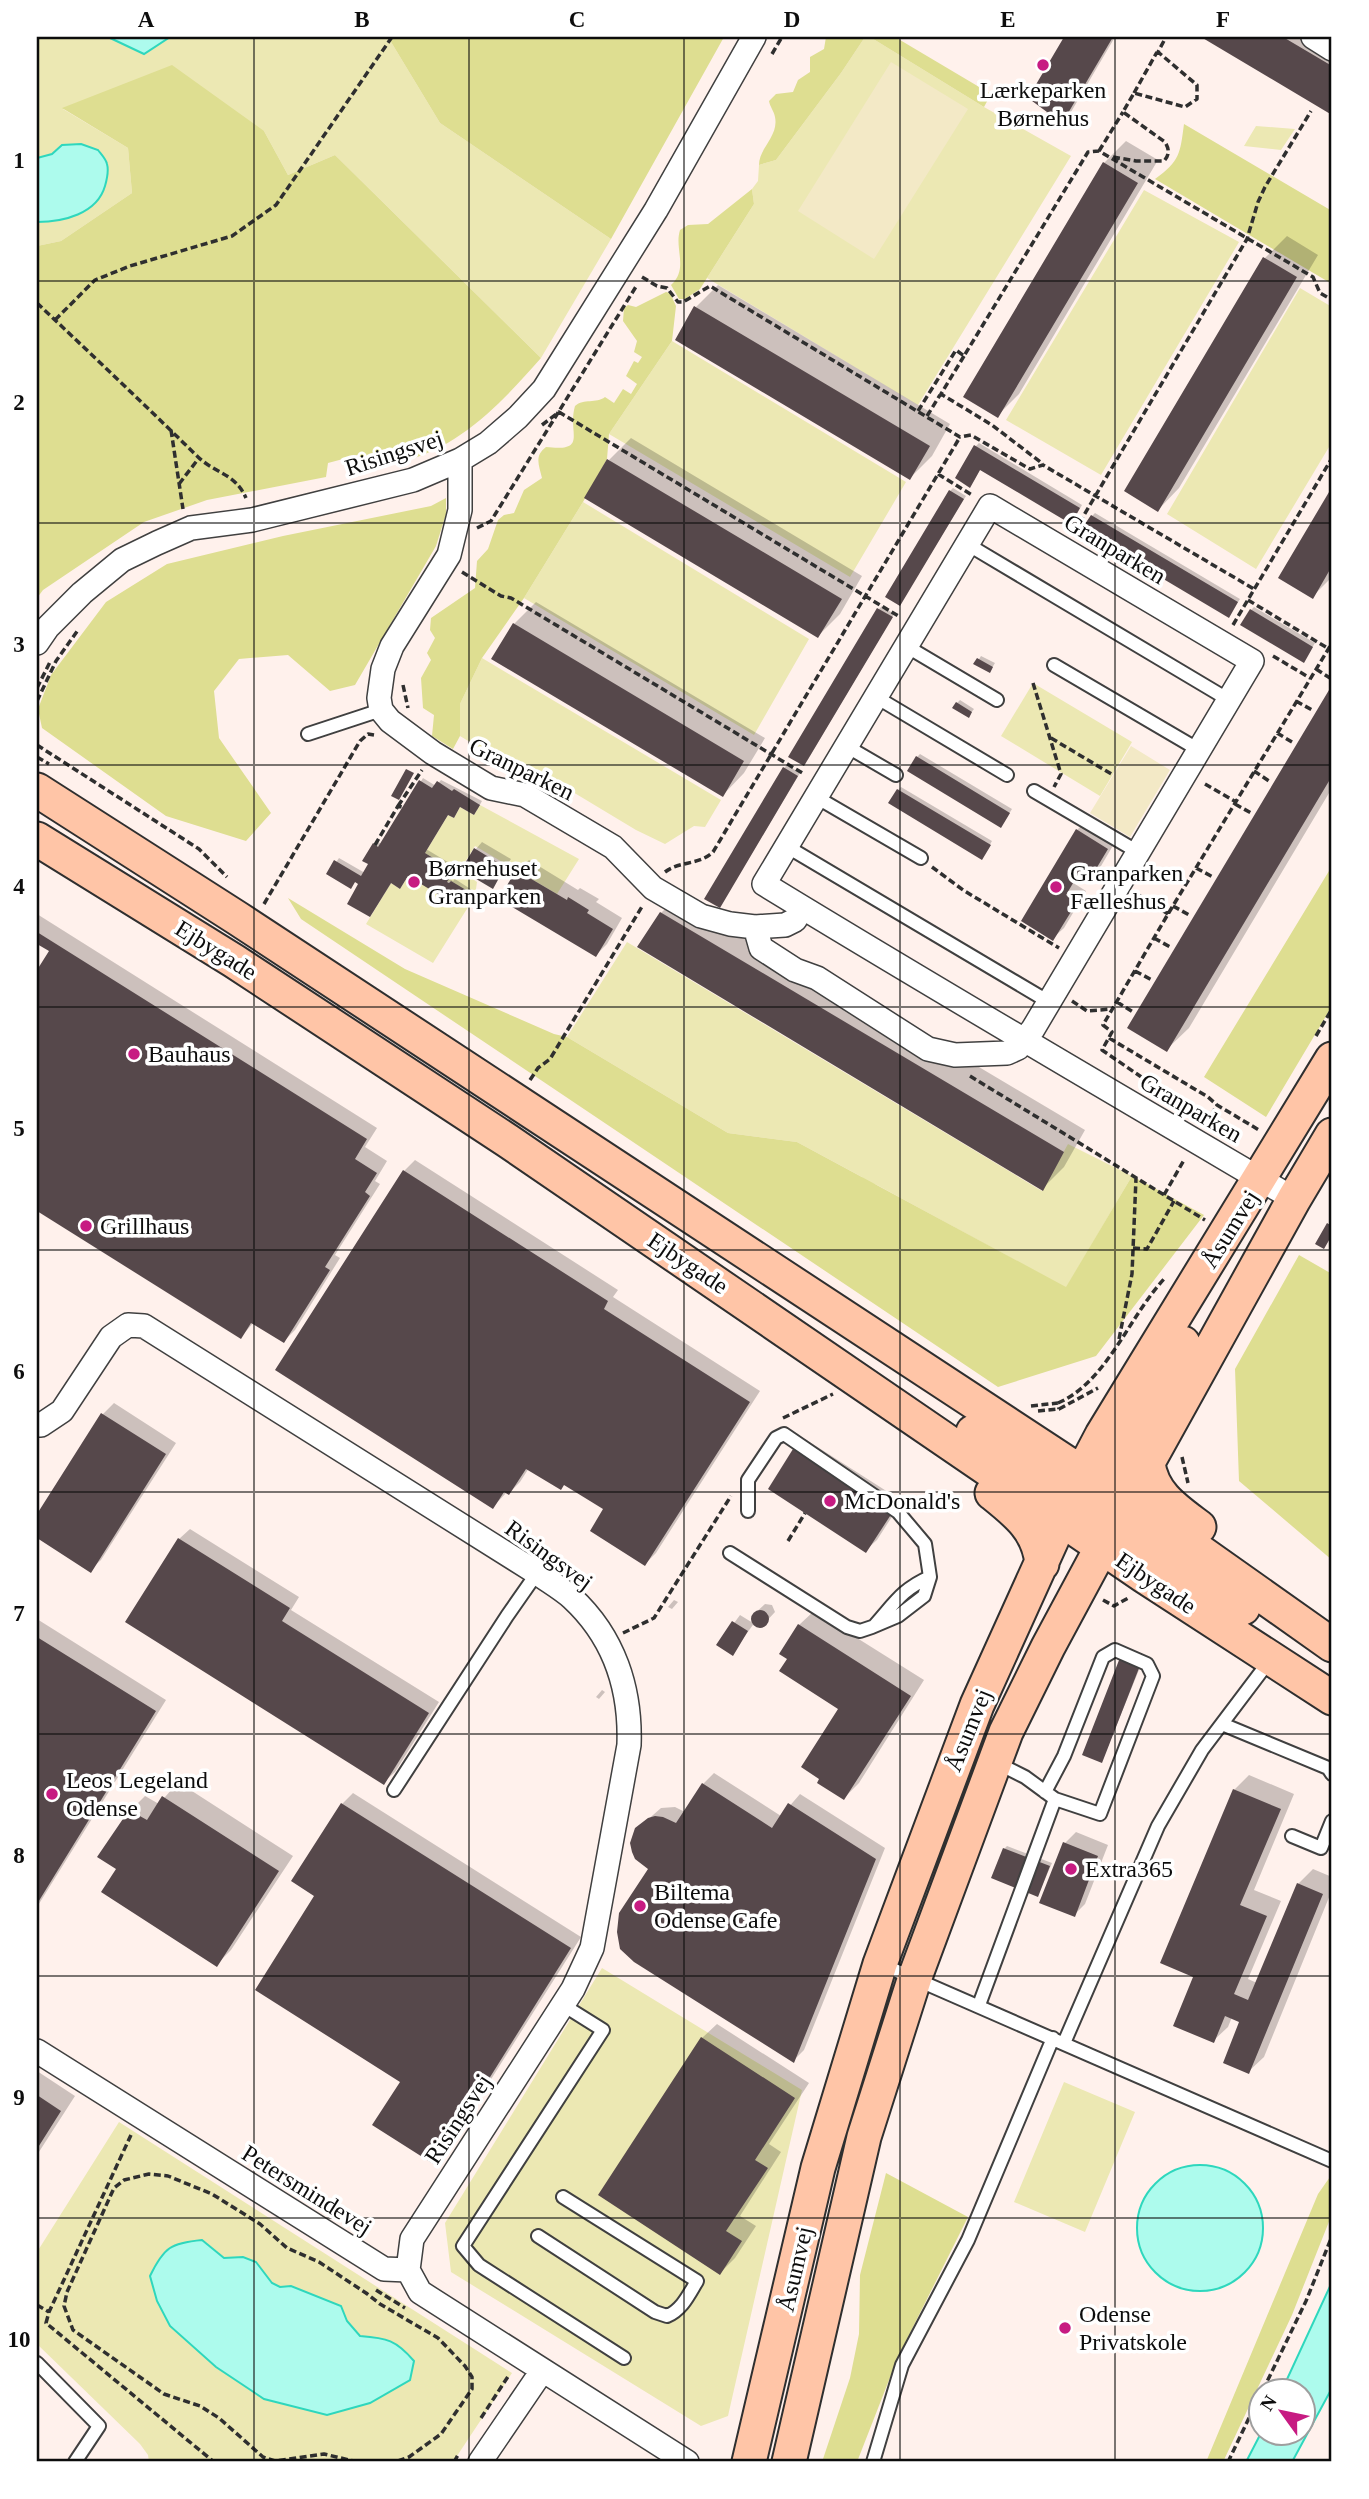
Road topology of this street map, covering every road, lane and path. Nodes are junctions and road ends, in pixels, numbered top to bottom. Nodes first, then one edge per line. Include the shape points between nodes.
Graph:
1 (392, 37) edge
2 (754, 37) edge
3 (782, 37) edge
4 (1166, 37) edge
5 (1313, 37) edge
6 (1332, 50) edge
7 (1158, 52) junction
8 (768, 61) dead end
9 (1134, 93) junction
10 (1311, 111) dead end
11 (1123, 112) junction
12 (1100, 151) junction
13 (1108, 156) junction
14 (1247, 239) junction
15 (1332, 300) edge
16 (37, 303) edge
17 (55, 320) junction
18 (600, 334) dead end
19 (964, 356) junction
20 (582, 363) dead end
21 (940, 394) junction
22 (918, 411) junction
23 (559, 412) junction
24 (927, 416) junction
25 (170, 428) junction
26 (539, 428) dead end
27 (960, 437) junction
28 (199, 458) junction
29 (1332, 458) edge
30 (460, 460) junction
31 (1043, 465) junction
32 (938, 474) junction
33 (179, 484) junction
34 (968, 492) dead end
35 (1096, 495) junction
36 (234, 503) dead end
37 (184, 516) dead end
38 (1076, 528) dead end
39 (475, 529) dead end
40 (967, 544) junction
41 (457, 569) dead end
42 (1254, 589) junction
43 (865, 596) junction
44 (1248, 600) junction
45 (895, 614) dead end
46 (83, 622) dead end
47 (1234, 623) dead end
48 (37, 643) edge
49 (61, 643) dead end
50 (1332, 643) edge
51 (906, 646) junction
52 (1329, 649) junction
53 (1252, 661) junction
54 (1054, 665) dead end
55 (1315, 669) junction
56 (1310, 678) junction
57 (1331, 678) edge
58 (403, 681) dead end
59 (1032, 683) dead end
60 (37, 688) edge
61 (876, 697) junction
62 (997, 700) dead end
63 (1229, 700) junction
64 (37, 701) edge
65 (1296, 701) junction
66 (381, 710) junction
67 (409, 710) dead end
68 (1312, 710) dead end
69 (1277, 733) junction
70 (308, 734) dead end
71 (1049, 737) junction
72 (383, 738) dead end
73 (1292, 742) dead end
74 (37, 745) edge
75 (846, 746) junction
76 (1199, 750) junction
77 (433, 753) junction
78 (771, 754) junction
79 (1254, 771) junction
80 (802, 772) dead end
81 (896, 775) dead end
82 (1007, 775) dead end
83 (1113, 775) dead end
84 (1269, 781) dead end
85 (1207, 785) dead end
86 (37, 790) edge
87 (1034, 791) dead end
88 (816, 797) junction
89 (1047, 798) junction
90 (1235, 803) junction
91 (37, 813) edge
92 (1251, 813) dead end
93 (37, 839) edge
94 (375, 845) dead end
95 (786, 846) junction
96 (1138, 852) junction
97 (921, 858) joint
98 (1196, 868) junction
99 (1213, 877) dead end
100 (231, 881) dead end
101 (653, 888) junction
102 (200, 894) junction
103 (1141, 897) dead end
104 (256, 899) dead end
105 (1173, 905) junction
106 (802, 908) junction
107 (1168, 914) junction
108 (1191, 916) dead end
109 (755, 927) junction
110 (1154, 938) junction
111 (1172, 948) dead end
112 (1075, 958) junction
113 (1135, 971) junction
114 (1152, 980) dead end
115 (1116, 1002) junction
116 (1049, 1003) junction
117 (1075, 1003) dead end
118 (1112, 1009) junction
119 (1133, 1012) dead end
120 (1109, 1038) junction
121 (1027, 1040) junction
122 (955, 1055) junction
123 (1332, 1059) edge
124 (516, 1101) junction
125 (1185, 1108) dead end
126 (1259, 1131) dead end
127 (1332, 1135) edge
128 (1136, 1178) junction
129 (1261, 1179) junction
130 (1294, 1199) junction
131 (1174, 1201) junction
132 (1133, 1248) junction
133 (1214, 1255) junction
134 (753, 1307) junction
135 (1112, 1380) junction
136 (860, 1381) junction
137 (1023, 1405) dead end
138 (1058, 1406) junction
139 (1030, 1412) dead end
140 (779, 1420) dead end
141 (921, 1423) junction
142 (37, 1425) edge
143 (1044, 1449) junction
144 (1181, 1453) dead end
145 (1147, 1463) junction
146 (737, 1486) dead end
147 (1189, 1486) dead end
148 (1093, 1510) junction
149 (748, 1511) dead end
150 (805, 1513) dead end
151 (788, 1541) dead end
152 (730, 1553) dead end
153 (1042, 1563) junction
154 (537, 1573) junction
155 (1144, 1576) junction
156 (1332, 1635) edge
157 (606, 1641) junction
158 (1332, 1645) edge
159 (1332, 1654) edge
160 (1271, 1659) junction
161 (1332, 1698) edge
162 (1222, 1724) junction
163 (1000, 1747) junction
164 (1332, 1774) edge
165 (394, 1790) dead end
166 (1050, 1796) junction
167 (1332, 1821) edge
168 (1293, 1836) dead end
169 (880, 1964) junction
170 (915, 1977) junction
171 (563, 2005) junction
172 (979, 2005) junction
173 (1058, 2040) junction
174 (37, 2051) edge
175 (131, 2126) junction
176 (1332, 2161) edge
177 (563, 2197) dead end
178 (538, 2236) dead end
179 (1332, 2236) edge
180 (408, 2270) junction
181 (367, 2284) dead end
182 (37, 2305) edge
183 (49, 2312) junction
184 (414, 2314) dead end
185 (624, 2358) dead end
186 (37, 2363) edge
187 (542, 2371) junction
188 (509, 2374) dead end
189 (1270, 2376) edge
190 (481, 2418) dead end
191 (1246, 2425) edge
192 (470, 2457) edge
193 (283, 2461) edge
194 (75, 2462) edge
195 (214, 2462) edge
196 (358, 2462) edge
197 (395, 2462) edge
198 (454, 2462) edge
199 (687, 2462) edge
200 (750, 2462) edge
201 (789, 2462) edge
202 (873, 2462) edge
203 (1228, 2462) edge

1 - 17 path via 276,205 232,236 95,280
2 - 30 street, Risingsvej via 656,210 544,389 518,418
3 - 8 path
4 - 7 path
5 - 6 street
7 - 9 path
7 - 9 path via 1196,85 1196,99 1185,107
9 - 11 path
10 - 14 path via 1261,194
11 - 12 path
11 - 13 path via 1165,142 1168,155 1155,163
12 - 13 path
12 - 19 path via 1088,152
13 - 14 path
14 - 15 path via 1312,277 1320,292
14 - 35 path
16 - 17 path
17 - 25 path
18 - 20 path
19 - 21 path
19 - 22 path via 956,350
21 - 24 path
21 - 31 path via 992,425
22 - 23 path via 710,286 678,302 667,288 642,277
22 - 24 path
23 - 26 path
23 - 39 path via 491,521
23 - 43 path
24 - 27 path
25 - 28 path
25 - 33 path
27 - 31 path via 971,435 1030,469
27 - 32 path
28 - 33 path
28 - 36 path via 242,488 247,500
29 - 42 path
30 - 48 street, Risingsvej via 413,480 252,520 191,528 122,560 48,626
30 - 66 street via 460,510 449,555 392,646 383,669
31 - 35 path
32 - 34 path
32 - 43 path
33 - 37 path
35 - 38 path
35 - 42 path
40 - 51 street, Granparken
40 - 53 street, Granparken via 990,506
40 - 63 lane
41 - 78 path
42 - 44 path
43 - 45 path
43 - 78 path
44 - 47 path
44 - 52 path
46 - 64 path via 56,661
49 - 60 path
50 - 52 path
51 - 61 street, Granparken
51 - 62 lane
52 - 55 path
53 - 56 path via 1268,654
53 - 63 street
54 - 76 lane
55 - 56 path
55 - 57 path
56 - 65 path
58 - 67 path
59 - 71 path
61 - 75 street, Granparken
61 - 82 lane
63 - 76 street
65 - 68 path
65 - 69 path
66 - 70 lane
66 - 77 street, Granparken
69 - 73 path
69 - 79 path
71 - 83 path
71 - 89 path via 1061,774
72 - 104 path via 368,734 360,741 264,904
74 - 100 path via 199,849
75 - 81 lane
75 - 88 street, Granparken
76 - 96 street
77 - 94 path
77 - 101 street, Granparken via 491,788 525,795 613,847
78 - 80 path
78 - 101 path via 713,852 670,868
79 - 84 path
79 - 90 path
85 - 90 path
86 - 102 main road, Ejbygade
87 - 89 lane
88 - 95 street, Granparken
88 - 97 lane
89 - 96 lane
90 - 92 path
90 - 98 path
91 - 102 main road via 102,853
93 - 134 main road, Ejbygade via 234,961
95 - 106 street, Granparken via 764,884
95 - 116 lane
96 - 112 street
97 - 112 path via 963,890
98 - 99 path
98 - 105 path
101 - 109 street, Granparken via 701,916
101 - 124 path via 550,1059 538,1068
102 - 124 main road, Ejbygade
103 - 107 path
105 - 107 path
105 - 108 path
106 - 109 street, Granparken via 795,920 785,925
106 - 121 street, Granparken
107 - 110 path
109 - 122 street via 761,948 784,963 817,978 928,1049
110 - 111 path
110 - 113 path
112 - 116 street
113 - 114 path
113 - 115 path
115 - 118 path
115 - 119 path
116 - 121 street
117 - 118 path via 1087,1011
118 - 120 path via 1103,1025 1112,1032
120 - 125 path via 1102,1050
120 - 126 path
121 - 122 street via 1007,1053
121 - 129 street, Granparken
122 - 128 path via 957,1068
123 - 129 main road, Åsumvej
124 - 143 main road, Ejbygade
127 - 130 main road, Åsumvej
128 - 131 path
128 - 132 path
129 - 130 street, Granparken
129 - 133 main road, Åsumvej
130 - 145 main road, Åsumvej
131 - 132 path via 1147,1249
131 - 133 path via 1207,1220
132 - 138 path via 1119,1341 1094,1378
133 - 135 main road via 1145,1331
133 - 148 main road via 1193,1325
134 - 136 main road, Ejbygade
134 - 148 main road via 867,1366
135 - 138 path
135 - 143 main road via 1078,1434
136 - 140 path
136 - 141 main road, Ejbygade
137 - 138 path
138 - 139 path
141 - 148 main road, Ejbygade
141 - 153 main road via 971,1476 1028,1525 1041,1550
142 - 154 street, Risingsvej via 61,1411 111,1337 128,1325 144,1326
143 - 148 main road, Ejbygade
144 - 147 path
145 - 148 main road, Åsumvej
145 - 156 main road via 1165,1500 1280,1587
146 - 157 path via 654,1618
148 - 153 main road, Åsumvej
148 - 155 main road, Ejbygade
148 - 158 main road, Ejbygade
148 - 159 main road via 1268,1624
148 - 163 main road, Åsumvej
149 - 152 lane via 748,1480 776,1438 784,1434 898,1512 925,1544 930,1577 923,1596 898,1616 860,1630 847,1627
150 - 151 path
153 - 169 main road, Åsumvej via 977,1705
154 - 157 street, Risingsvej via 571,1598
154 - 165 lane
155 - 160 main road, Ejbygade
155 - 163 main road via 1131,1574 1108,1583 1036,1707
157 - 171 street, Risingsvej via 627,1696 629,1745 592,1948
160 - 161 main road, Ejbygade
160 - 162 lane
162 - 164 lane via 1328,1768
162 - 173 lane via 1158,1826
163 - 166 lane via 1025,1777
163 - 170 main road, Åsumvej
166 - 166 lane via 1100,1814 1153,1676 1147,1664 1115,1650 1103,1657
166 - 172 lane
167 - 168 lane via 1321,1848
169 - 170 lane
169 - 200 main road, Åsumvej via 818,2168
170 - 172 lane
170 - 201 main road, Åsumvej via 864,2137
171 - 180 street, Risingsvej via 412,2239
171 - 185 lane via 603,2030 463,2246 480,2266
172 - 173 lane
173 - 176 lane
173 - 202 lane via 968,2240 902,2365
174 - 175 street, Petersmindevej
175 - 180 street, Petersmindevej via 384,2269
175 - 183 path
177 - 178 lane via 697,2281 687,2299 676,2313 655,2312
179 - 189 path
180 - 187 street via 419,2292
181 - 184 path
182 - 183 path
183 - 195 path via 46,2323
186 - 194 lane via 99,2426
187 - 192 street
187 - 199 street
188 - 190 path
191 - 203 path
192 - 198 path
193 - 196 path via 324,2454
193 - 197 path via 263,2457 219,2417 164,2394 73,2330 64,2306 67,2292 114,2188 124,2180 149,2174 168,2176 212,2194 260,2224 287,2248 319,2262 452,2351 472,2377 472,2389 441,2434

